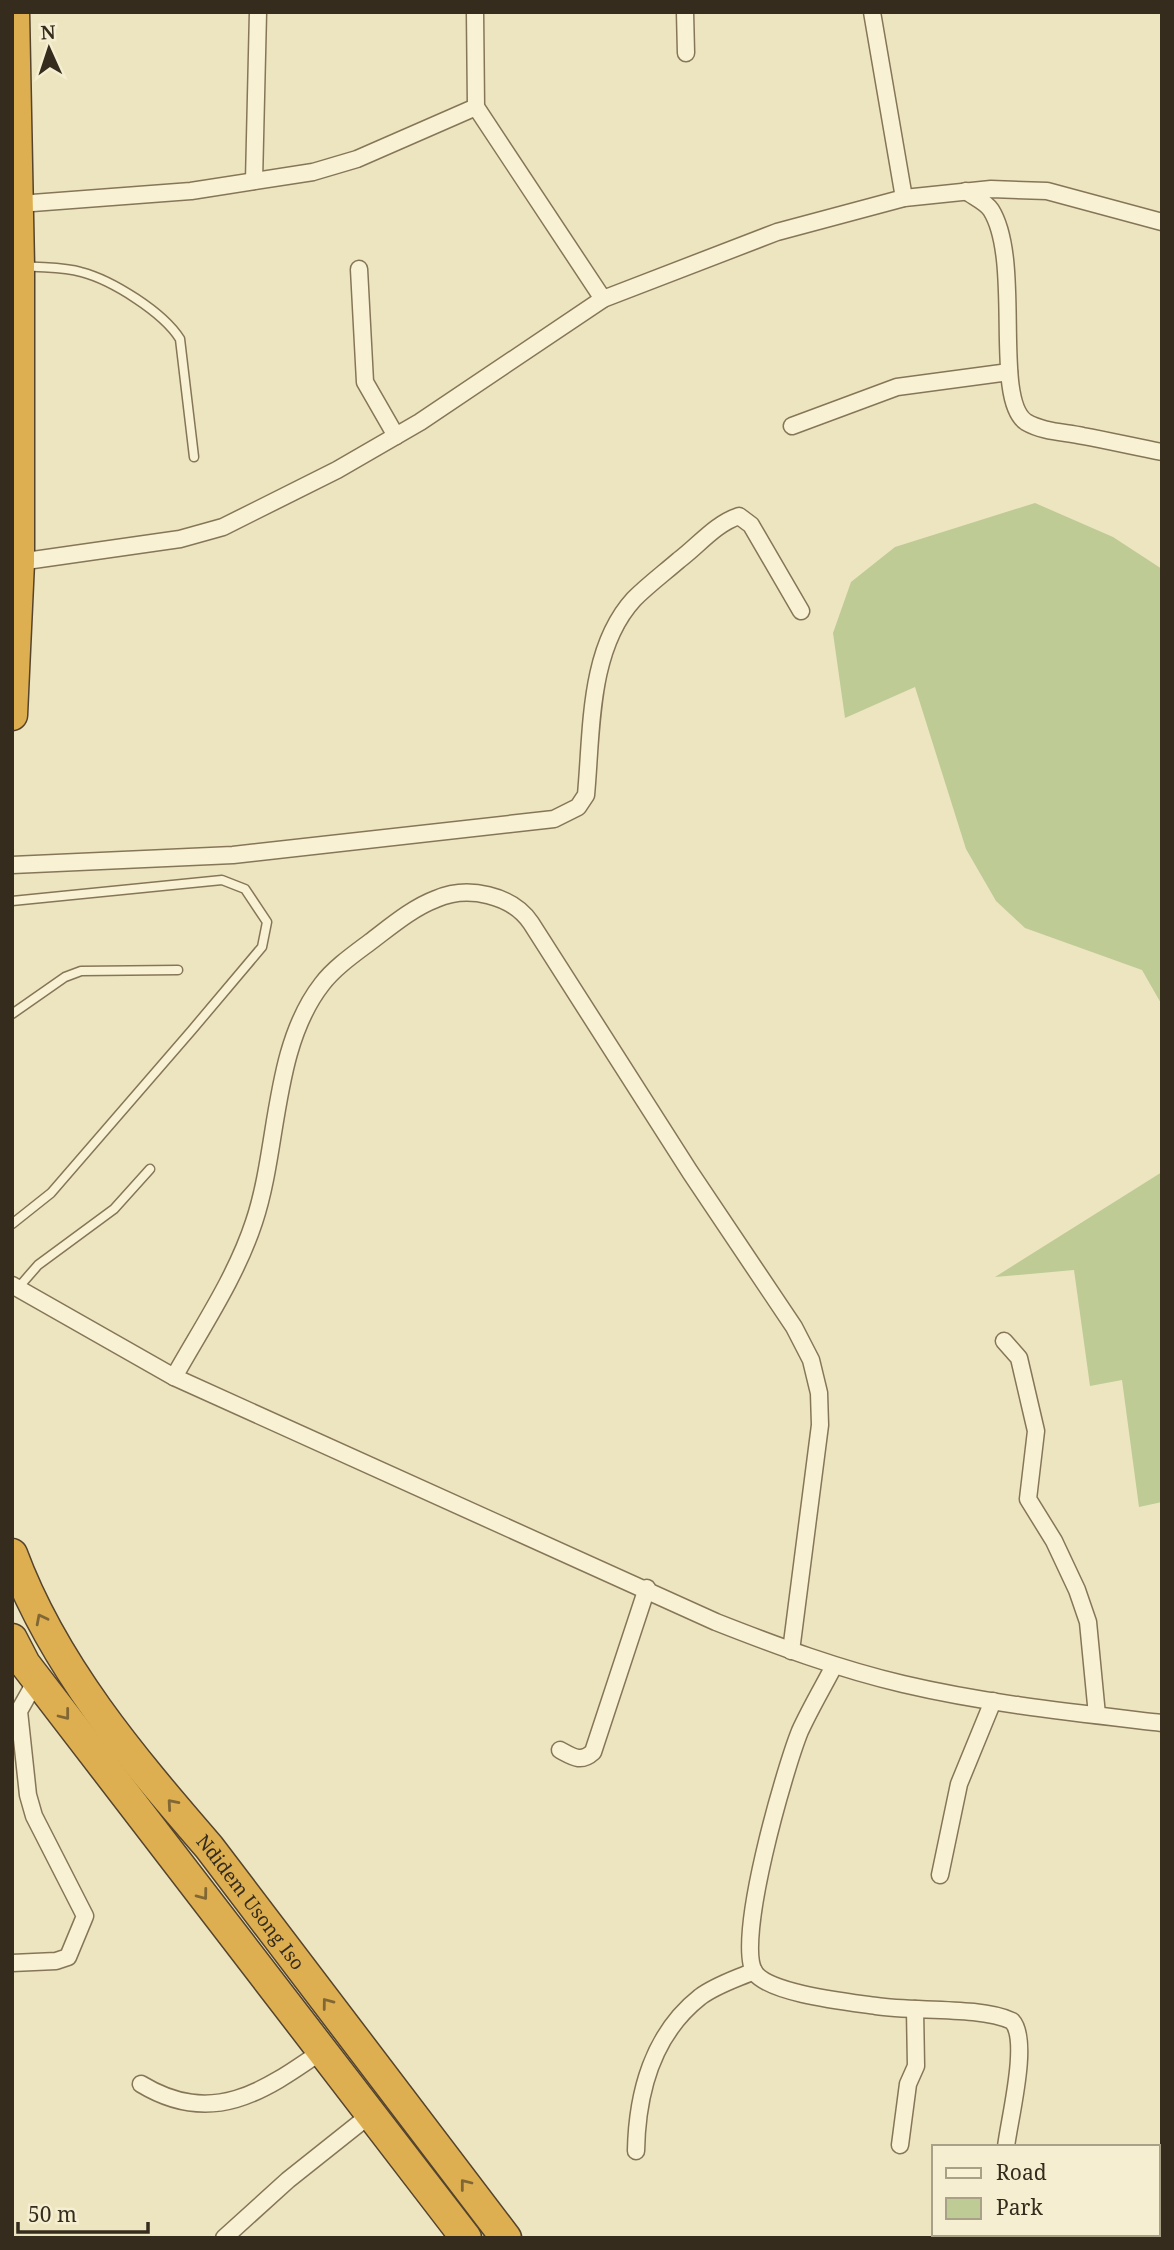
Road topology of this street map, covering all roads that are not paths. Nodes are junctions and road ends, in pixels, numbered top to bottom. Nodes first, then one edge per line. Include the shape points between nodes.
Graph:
1 (14, 12) edge
2 (258, 12) edge
3 (475, 12) edge
4 (685, 12) edge
5 (872, 12) edge
6 (686, 53) dead end
7 (476, 107) junction
8 (254, 181) junction
9 (966, 191) junction
10 (904, 198) junction
11 (19, 205) junction
12 (1162, 222) edge
13 (19, 265) junction
14 (359, 269) dead end
15 (603, 299) junction
16 (1009, 372) junction
17 (793, 426) dead end
18 (396, 436) junction
19 (1162, 452) edge
20 (194, 457) dead end
21 (19, 562) junction
22 (801, 611) dead end
23 (12, 715) edge
24 (12, 865) edge
25 (12, 901) edge
26 (178, 970) dead end
27 (12, 1014) edge
28 (150, 1169) dead end
29 (12, 1224) edge
30 (15, 1287) edge
31 (1004, 1341) dead end
32 (174, 1377) junction
33 (12, 1554) edge
34 (647, 1588) junction
35 (12, 1639) edge
36 (790, 1651) junction
37 (834, 1665) junction
38 (37, 1679) junction
39 (993, 1701) junction
40 (1097, 1715) junction
41 (1162, 1723) edge
42 (560, 1751) dead end
43 (940, 1875) dead end
44 (12, 1964) edge
45 (754, 1971) junction
46 (915, 2009) junction
47 (322, 2051) junction
48 (141, 2084) dead end
49 (371, 2114) junction
50 (900, 2145) dead end
51 (1006, 2145) edge
52 (636, 2151) dead end
53 (224, 2238) edge
54 (466, 2238) edge
55 (506, 2238) edge

1 - 11 highway
2 - 8 street
3 - 7 street
4 - 6 street
5 - 10 street
7 - 8 street via 357,159 313,172
7 - 15 street
8 - 11 street via 191,191
9 - 10 street
9 - 12 street via 1047,191
9 - 16 street via 989,208 1005,252
10 - 15 street via 777,232
11 - 13 highway
13 - 20 lane via 80,272 105,281 173,328 180,339
13 - 21 highway
14 - 18 street via 365,382
15 - 18 street
16 - 17 street via 897,387
16 - 19 street via 1012,399 1026,422 1046,430
18 - 21 street via 223,527 180,539
21 - 23 highway
22 - 24 street via 751,525 739,516 725,521 660,575 633,601 603,654 586,795 578,807 554,818 233,855
25 - 29 lane via 222,880 245,889 267,922 262,947 51,1193
26 - 27 lane via 81,971
28 - 30 lane via 114,1209
30 - 32 street
31 - 40 street via 1019,1359 1035,1431 1028,1499 1054,1541 1081,1601 1092,1649
32 - 34 street
32 - 36 street via 237,1266 255,1221 294,1041 322,984 398,920 437,898 465,893 506,901 522,909 811,1360 820,1424
55 -> 33 highway, Ndidem Usong Iso via 83,1688 47,1631
34 - 36 street
34 - 42 street via 593,1752 576,1759
35 - 38 highway, Ndidem Usong Iso
36 - 37 street
37 - 39 street
37 - 45 street via 801,1731 769,1835 748,1942
38 - 44 street via 19,1711 28,1795 34,1816 85,1916 72,1953 64,1959
38 -> 47 highway, Ndidem Usong Iso
39 - 40 street
39 - 43 street via 958,1784
40 - 41 street
45 - 46 street via 764,1982 787,1990
45 - 52 street via 701,1996 668,2029 639,2106
46 - 50 street via 916,2066 908,2084
46 - 51 street via 998,2016 1015,2023 1019,2058
47 - 48 street via 277,2082 228,2102 169,2098
47 - 49 highway, Ndidem Usong Iso
49 - 53 street
49 - 54 highway, Ndidem Usong Iso

